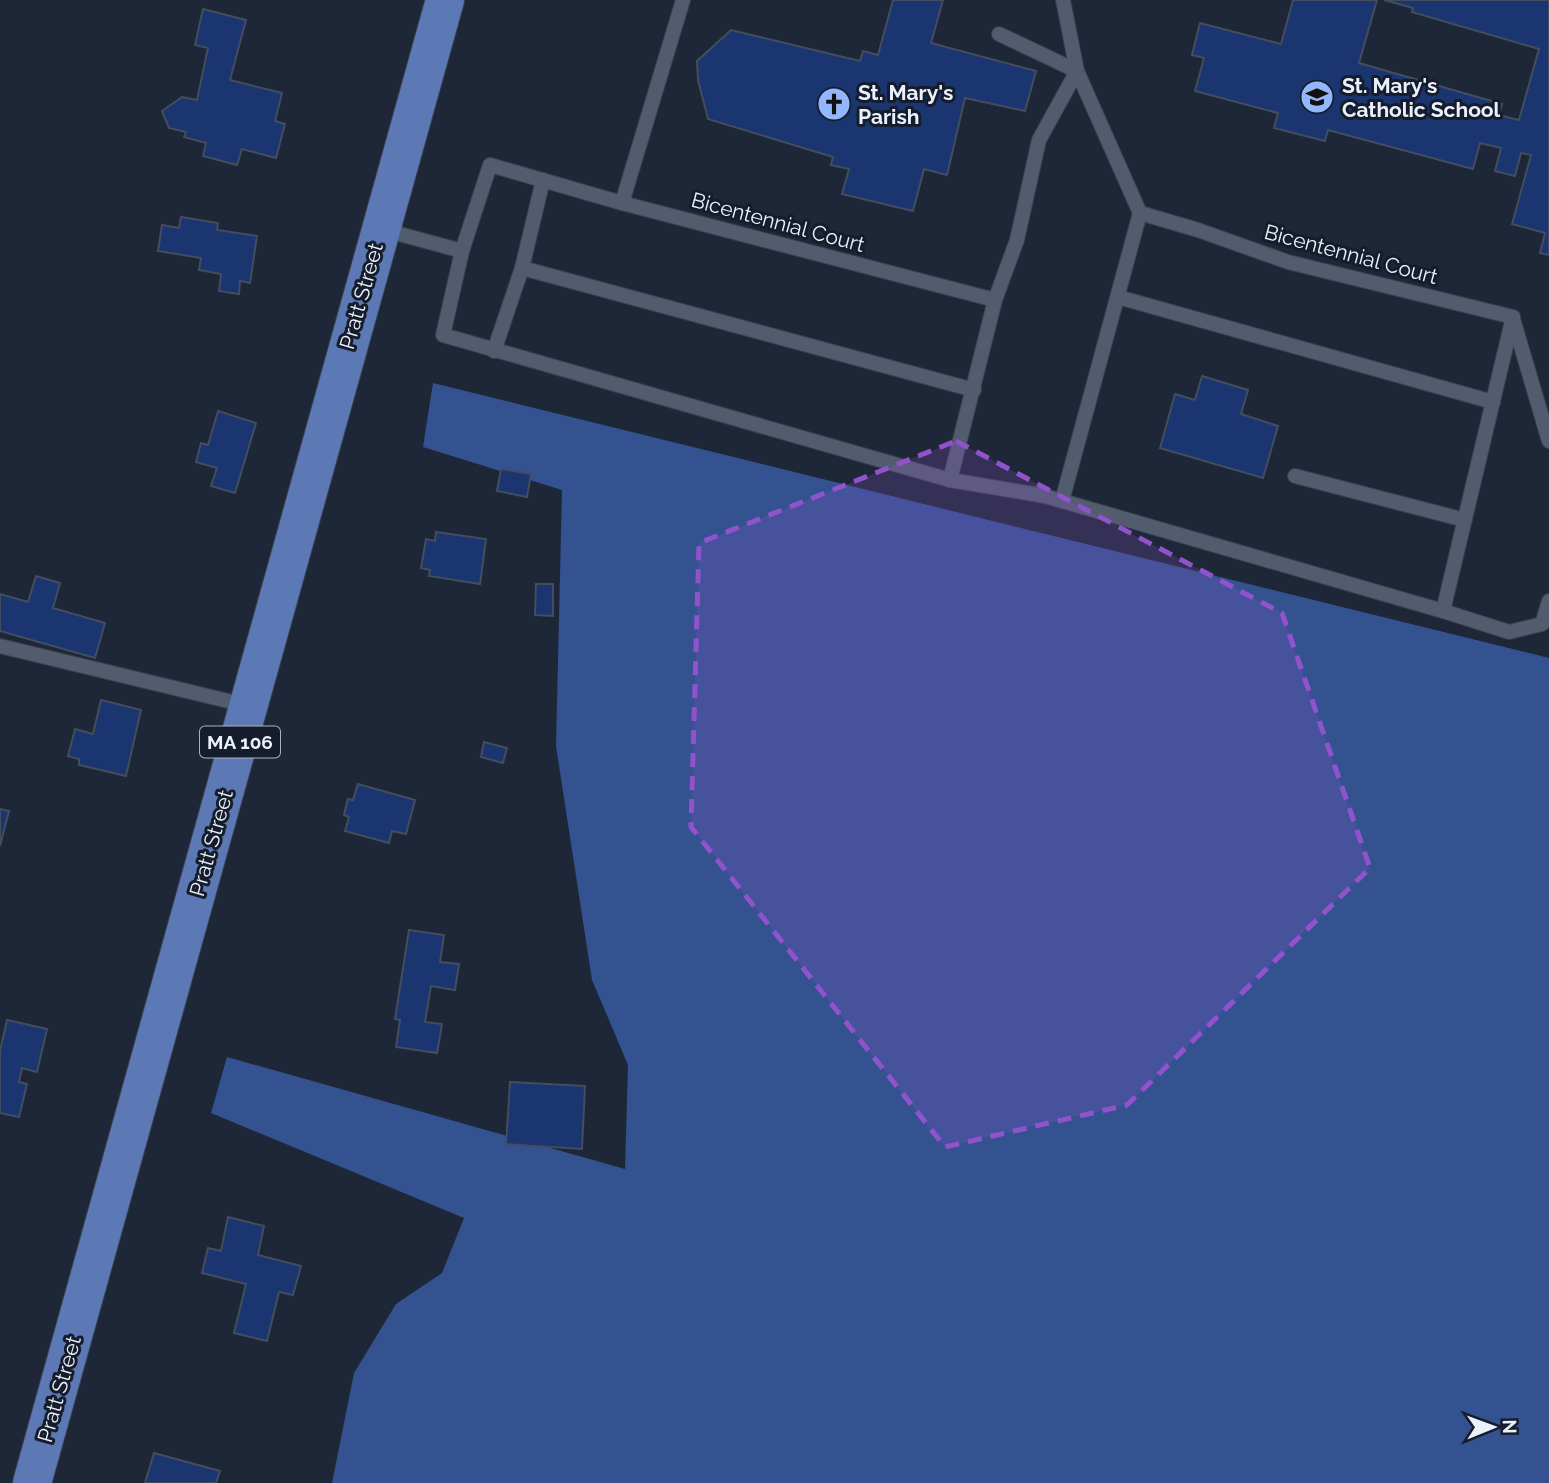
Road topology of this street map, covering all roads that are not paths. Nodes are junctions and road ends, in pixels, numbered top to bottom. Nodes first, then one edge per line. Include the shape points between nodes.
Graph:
1 (445, 0) edge
2 (683, 0) edge
3 (1063, 0) edge
4 (999, 34) dead end
5 (1077, 71) junction
6 (543, 180) junction
7 (622, 203) junction
8 (1140, 213) junction
9 (380, 228) junction
10 (462, 251) junction
11 (522, 268) junction
12 (1118, 297) junction
13 (995, 300) junction
14 (1513, 317) junction
15 (494, 351) junction
16 (974, 390) junction
17 (1493, 402) junction
18 (1549, 441) edge
19 (1295, 476) dead end
20 (950, 480) junction
21 (1062, 501) junction
22 (1465, 520) junction
23 (1549, 601) edge
24 (1443, 611) junction
25 (0, 646) edge
26 (250, 706) junction
27 (32, 1483) edge

1 - 9 main road, Pratt Street / MA 106
2 - 7 lane
3 - 5 lane
4 - 5 lane
5 - 8 lane
5 - 13 lane via 1039,140 1017,240
6 - 7 lane, Bicentennial Court
6 - 10 lane, Bicentennial Court via 489,165
6 - 11 lane
7 - 13 lane, Bicentennial Court
8 - 12 lane
8 - 14 lane, Bicentennial Court via 1288,262
9 - 10 lane
9 - 26 main road, Pratt Street / MA 106
10 - 15 lane via 443,335
11 - 15 lane
11 - 16 lane
12 - 17 lane
12 - 21 lane
13 - 16 lane
14 - 17 lane
14 - 18 lane
15 - 20 lane
16 - 20 lane
17 - 22 lane
19 - 22 lane
20 - 21 lane
21 - 24 lane
22 - 24 lane
23 - 24 lane via 1542,624 1509,632
25 - 26 lane
26 - 27 main road, Pratt Street / MA 106

